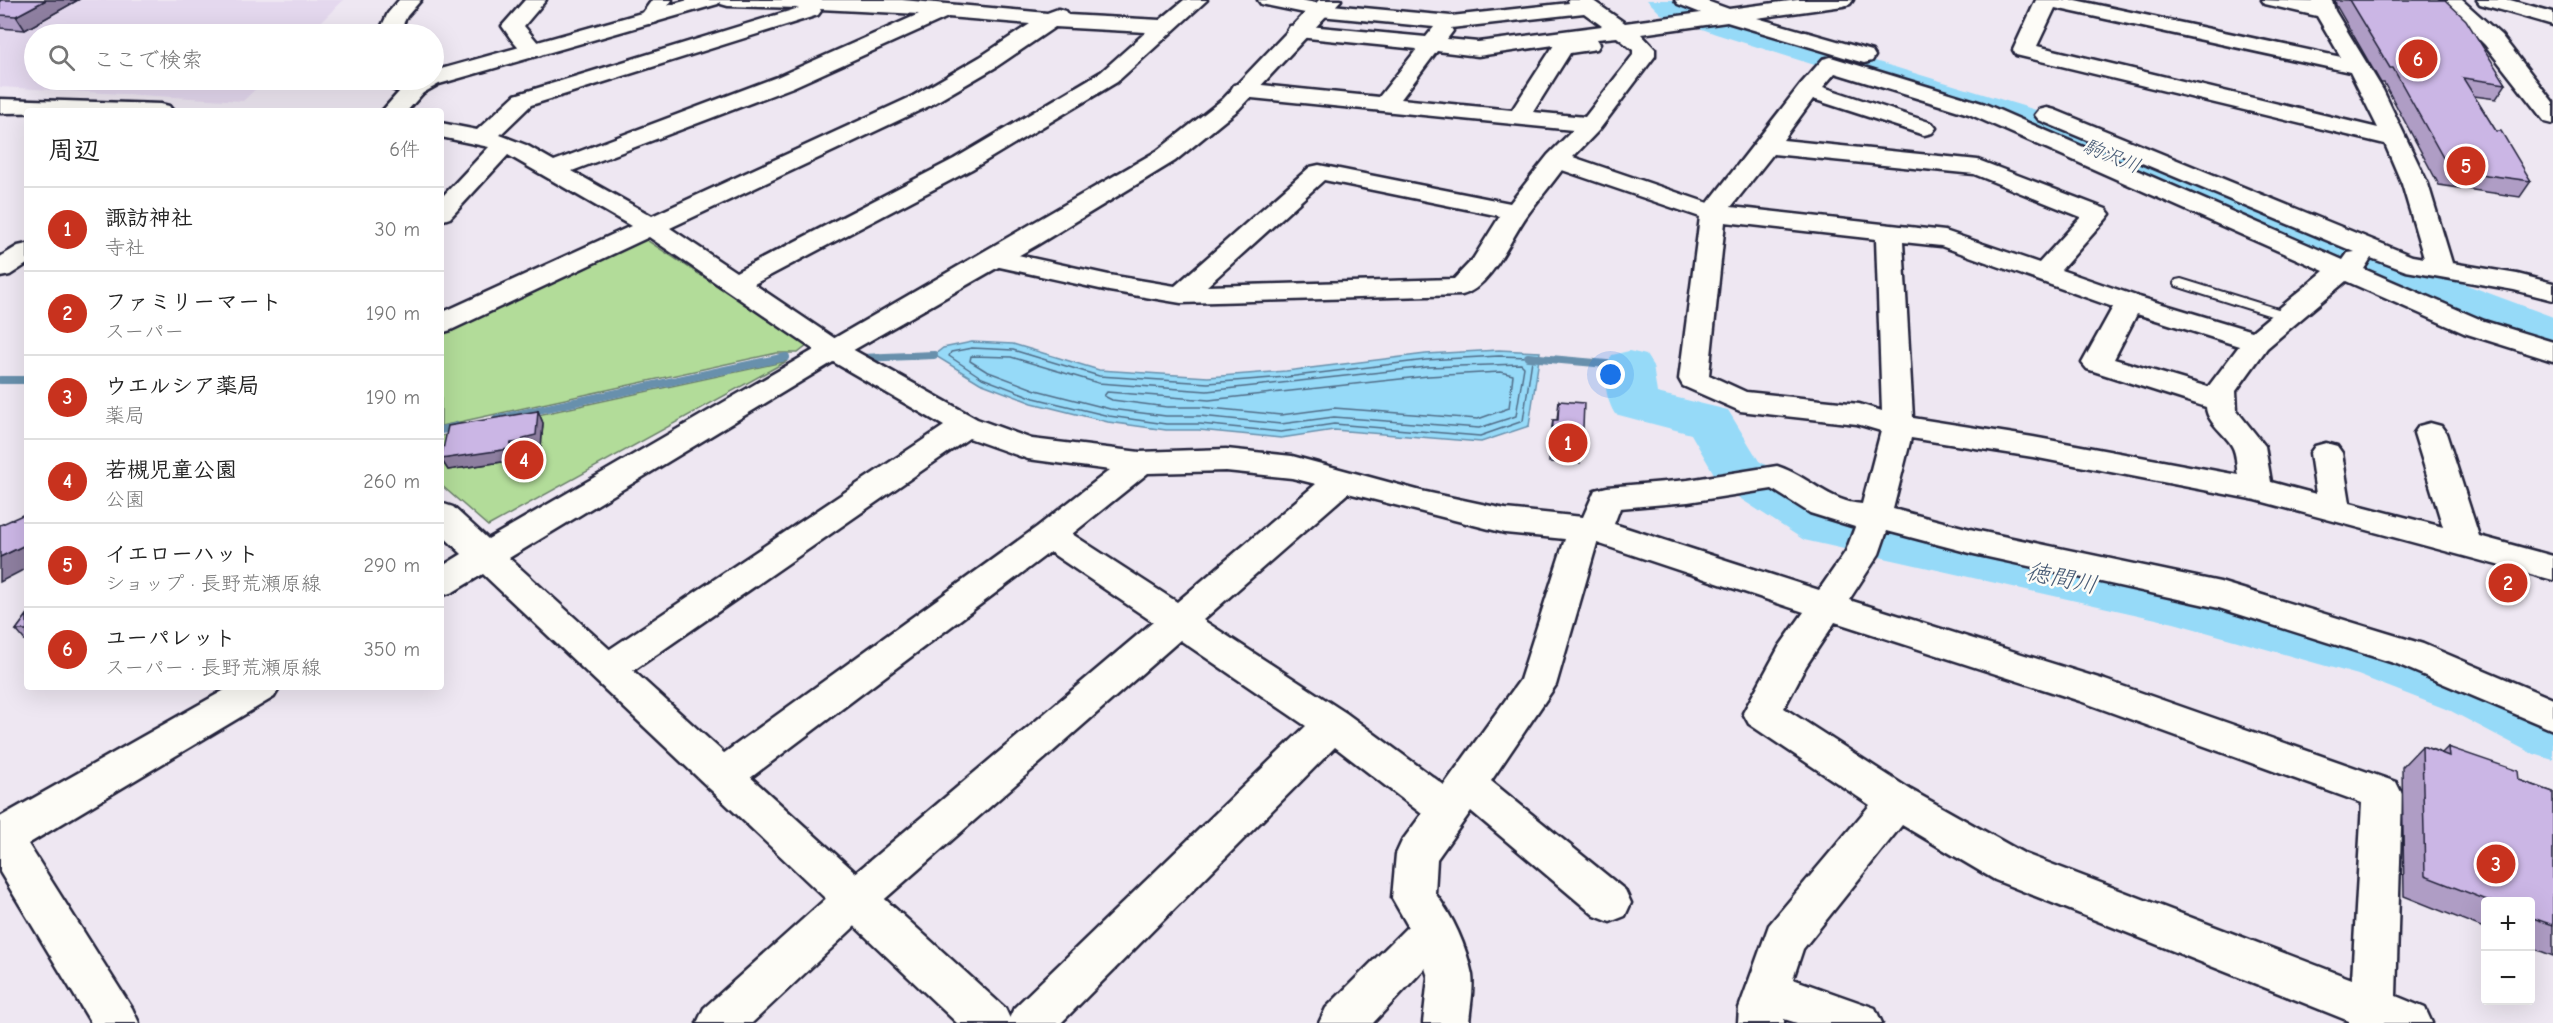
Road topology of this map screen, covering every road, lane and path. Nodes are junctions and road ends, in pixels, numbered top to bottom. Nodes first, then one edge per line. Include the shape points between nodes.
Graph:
1 (411, 0) edge
2 (536, 0) edge
3 (662, 0) edge
4 (711, 0) edge
5 (728, 0) edge
6 (1075, 0) edge
7 (1197, 0) edge
8 (1268, 0) edge
9 (1469, 0) edge
10 (1685, 0) edge
11 (1843, 0) edge
12 (2047, 0) edge
13 (2272, 0) edge
14 (2450, 0) edge
15 (2487, 0) edge
16 (840, 2) junction
17 (881, 2) edge
18 (1582, 3) edge
19 (1325, 5) edge
20 (2323, 6) edge
21 (945, 10) junction
22 (1725, 17) junction
23 (650, 18) junction
24 (2553, 19) edge
25 (1051, 20) junction
26 (1450, 22) junction
27 (393, 24) edge
28 (1165, 27) junction
29 (1298, 31) junction
30 (1626, 34) junction
31 (1430, 44) junction
32 (533, 50) junction
33 (2358, 67) junction
34 (444, 77) edge
35 (417, 90) edge
36 (1242, 90) junction
37 (1808, 90) junction
38 (1385, 105) junction
39 (0, 106) edge
40 (64, 108) edge
41 (397, 108) edge
42 (2553, 117) edge
43 (1518, 118) junction
44 (1590, 125) junction
45 (1924, 128) dead end
46 (444, 131) edge
47 (2393, 139) junction
48 (493, 142) junction
49 (1767, 146) junction
50 (1557, 160) junction
51 (553, 170) junction
52 (444, 209) edge
53 (1516, 212) junction
54 (1713, 213) junction
55 (650, 226) junction
56 (1888, 232) junction
57 (24, 254) edge
58 (995, 258) junction
59 (2358, 259) junction
60 (2440, 267) junction
61 (0, 269) edge
62 (2044, 273) junction
63 (736, 284) junction
64 (2181, 284) dead end
65 (2553, 292) edge
66 (1181, 295) junction
67 (2129, 303) junction
68 (446, 313) edge
69 (2286, 316) junction
70 (2257, 342) junction
71 (833, 350) junction
72 (2553, 352) edge
73 (2221, 401) junction
74 (966, 426) junction
75 (1898, 426) junction
76 (2430, 433) dead end
77 (2326, 453) dead end
78 (1140, 463) junction
79 (1341, 481) junction
80 (2256, 489) junction
81 (2336, 511) junction
82 (444, 518) edge
83 (1589, 530) junction
84 (1870, 532) junction
85 (1048, 535) junction
86 (2464, 545) junction
87 (486, 556) junction
88 (2553, 567) edge
89 (444, 581) edge
90 (1826, 606) junction
91 (1177, 621) junction
92 (608, 669) junction
93 (256, 690) edge
94 (2553, 715) edge
95 (1333, 724) junction
96 (723, 776) junction
97 (1458, 797) junction
98 (1897, 802) junction
99 (1, 837) edge
100 (855, 899) junction
101 (1610, 903) dead end
102 (1435, 928) junction
103 (1764, 1007) edge
104 (2385, 1019) edge
105 (116, 1023) edge
106 (720, 1023) edge
107 (989, 1023) edge
108 (1030, 1023) edge
109 (1342, 1023) edge
110 (1446, 1023) edge
111 (1859, 1023) edge

1 - 27 street
2 - 32 street via 513,26
3 - 23 street
4 - 23 street
5 - 16 street
6 - 25 street
7 - 28 street
8 - 19 street
9 - 26 street
10 - 22 street
11 - 22 street
12 - 33 street
12 - 47 street via 2024,50
13 - 20 street
14 - 42 street via 2493,40
15 - 24 street
16 - 17 street
16 - 48 street via 523,99
17 - 21 street
18 - 26 street
18 - 30 street
19 - 26 street
19 - 29 street
20 - 33 street
21 - 25 street
21 - 51 street via 785,82
22 - 30 street
22 - 59 street via 1997,95
23 - 32 street
25 - 28 street
25 - 55 street via 921,101
26 - 31 street
28 - 63 street via 1108,77 963,164
29 - 31 street
29 - 36 street
30 - 31 street via 1478,49
30 - 43 street via 1563,48
30 - 44 street via 1644,49 1644,56
31 - 38 street
32 - 34 street
33 - 47 street
35 - 41 street
36 - 38 street
36 - 58 street via 1231,104 1166,156
37 - 45 street
37 - 49 street
37 - 59 street via 1831,64 1977,109
38 - 43 street
39 - 40 street
43 - 44 street
44 - 50 street
46 - 48 street
47 - 60 street via 2415,184
48 - 51 street
48 - 52 street
49 - 54 street
49 - 62 street via 1978,167 2097,214
50 - 53 street
50 - 54 street
51 - 55 street
53 - 66 street via 1483,264 1461,287
53 - 66 street via 1319,172
54 - 56 street
54 - 75 street via 1694,379 1740,401 1859,414
55 - 63 street
55 - 68 street
56 - 62 street via 1945,239
56 - 75 street
57 - 61 street
58 - 66 street via 1109,284
58 - 71 street
59 - 60 street
59 - 69 street
59 - 72 street via 2474,327
60 - 65 street
62 - 67 street
63 - 71 street
64 - 69 lane
67 - 70 street
67 - 73 street via 2097,363
69 - 70 street
70 - 73 street via 2221,390
71 - 74 street
71 - 87 street
73 - 80 street via 2222,413 2249,446
74 - 78 street via 1028,449
74 - 92 street
75 - 80 street
75 - 84 street
76 - 86 street
77 - 81 street
78 - 79 street via 1226,460 1292,467
78 - 85 street
79 - 83 street via 1505,520
79 - 91 street
80 - 81 street
81 - 86 street
82 - 87 street
83 - 84 street via 1607,498 1777,477 1822,505 1854,515
83 - 90 street
83 - 97 street via 1537,684
84 - 90 street
84 - 94 street via 1974,542 2220,595 2410,654
85 - 91 street
85 - 96 street
86 - 88 street
87 - 89 street
87 - 92 street
90 - 98 street via 1762,713
90 - 104 street via 2092,690 2382,794
91 - 95 street
91 - 100 street
92 - 96 street
93 - 99 street
95 - 97 street
95 - 108 street
96 - 100 street
97 - 101 street
97 - 102 street via 1417,854 1413,897
98 - 103 street via 1784,939
98 - 104 street via 2010,867
99 - 105 street
100 - 106 street
100 - 107 street
102 - 109 street
102 - 110 street via 1450,977
103 - 111 street

